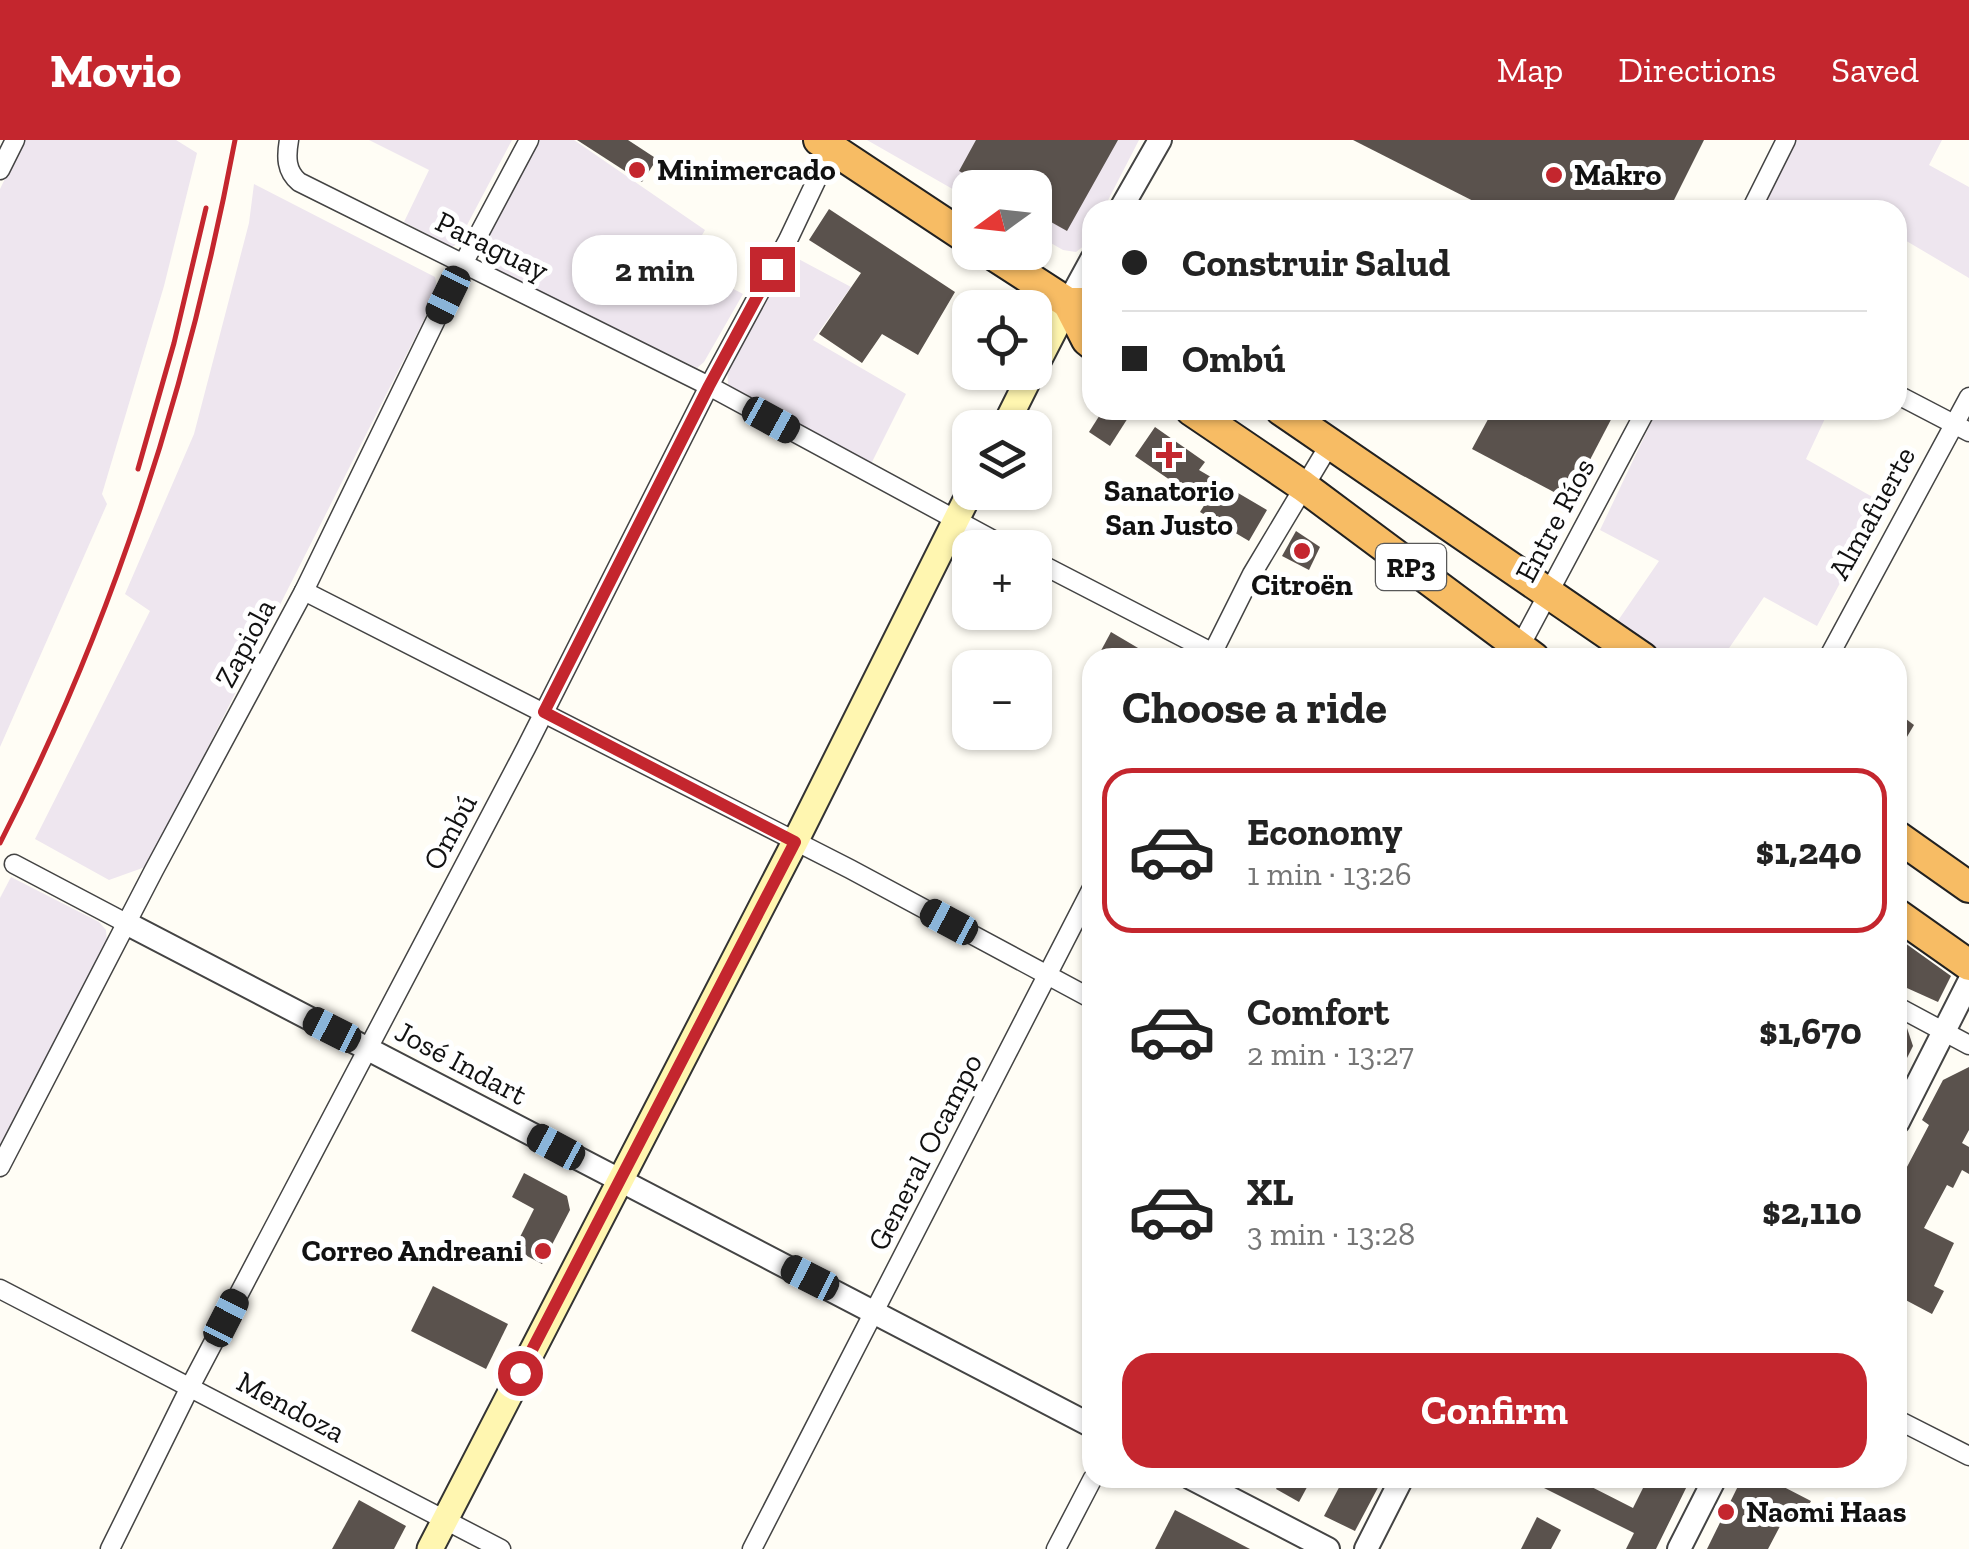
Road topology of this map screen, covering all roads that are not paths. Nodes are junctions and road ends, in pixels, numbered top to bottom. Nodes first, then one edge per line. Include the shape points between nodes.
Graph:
1 (16, 140) edge
2 (528, 140) edge
3 (1160, 140) edge
4 (1786, 140) edge
5 (829, 143) edge
6 (288, 146) edge
7 (0, 170) edge
8 (1126, 200) edge
9 (1756, 200) edge
10 (952, 228) edge
11 (464, 262) junction
12 (1020, 270) edge
13 (1080, 303) edge
14 (1052, 344) edge
15 (709, 386) junction
16 (1969, 397) edge
17 (1907, 400) edge
18 (1206, 420) edge
19 (1297, 420) edge
20 (1641, 420) edge
21 (1962, 428) edge
22 (1332, 442) junction
23 (1303, 486) junction
24 (961, 510) edge
25 (956, 521) junction
26 (973, 530) edge
27 (1052, 570) edge
28 (304, 591) junction
29 (1548, 591) junction
30 (1200, 648) edge
31 (1219, 648) edge
32 (1514, 648) edge
33 (1524, 648) edge
34 (1628, 648) edge
35 (1834, 648) edge
36 (544, 712) junction
37 (795, 842) junction
38 (1907, 843) edge
39 (14, 864) dead end
40 (1969, 887) edge
41 (1082, 908) edge
42 (1907, 921) edge
43 (126, 923) junction
44 (1969, 964) edge
45 (1048, 975) junction
46 (1969, 982) edge
47 (1082, 994) edge
48 (1907, 1012) edge
49 (1943, 1031) junction
50 (1969, 1045) edge
51 (367, 1048) junction
52 (1907, 1104) edge
53 (0, 1167) edge
54 (620, 1180) junction
55 (0, 1288) edge
56 (873, 1311) junction
57 (191, 1385) junction
58 (1082, 1421) edge
59 (1907, 1425) edge
60 (1969, 1456) edge
61 (1088, 1488) edge
62 (1209, 1488) edge
63 (1397, 1488) edge
64 (1709, 1488) edge
65 (445, 1520) junction
66 (110, 1549) edge
67 (430, 1549) edge
68 (501, 1549) edge
69 (752, 1549) edge
70 (1056, 1549) edge
71 (1328, 1549) edge
72 (1366, 1549) edge
73 (1679, 1549) edge

1 - 7 street
2 - 11 street, Zapiola
3 - 8 street
4 - 9 street
5 - 10 highway
5 - 15 street, Ombú via 788,240
6 - 11 street, Paraguay via 291,175 300,182
11 - 15 street, Paraguay
11 - 28 street, Zapiola
12 - 13 highway
13 - 14 main road
15 - 25 street, Paraguay
15 - 36 street, Ombú
16 - 21 street, Almafuerte
17 - 21 street
18 - 23 highway, RP3
19 - 22 highway, RP3
20 - 29 street, Entre Ríos
21 - 35 street, Almafuerte
22 - 23 street
22 - 29 highway, RP3
23 - 31 street
23 - 32 highway, RP3
24 - 25 main road
25 - 26 street, Paraguay
25 - 37 main road
27 - 30 street
28 - 36 street
28 - 43 street, Zapiola
29 - 33 street, Entre Ríos
29 - 34 highway, RP3
36 - 37 street
36 - 51 street, Ombú
37 - 45 street
37 - 54 main road
38 - 40 highway
39 - 43 street, José Indart
41 - 45 street, General Ocampo
42 - 44 highway
43 - 51 street, José Indart
43 - 53 street, Zapiola
45 - 47 street
45 - 56 street, General Ocampo
46 - 49 street
48 - 49 street
49 - 50 street
49 - 52 street
51 - 54 street, José Indart
51 - 57 street, Ombú
54 - 56 street, José Indart
54 - 65 main road
55 - 57 street, Mendoza
56 - 58 street, José Indart
56 - 69 street, General Ocampo
57 - 65 street, Mendoza
57 - 66 street, Ombú
59 - 60 street
61 - 70 street
62 - 71 street
63 - 72 street
64 - 73 street
65 - 67 main road
65 - 68 street, Mendoza

